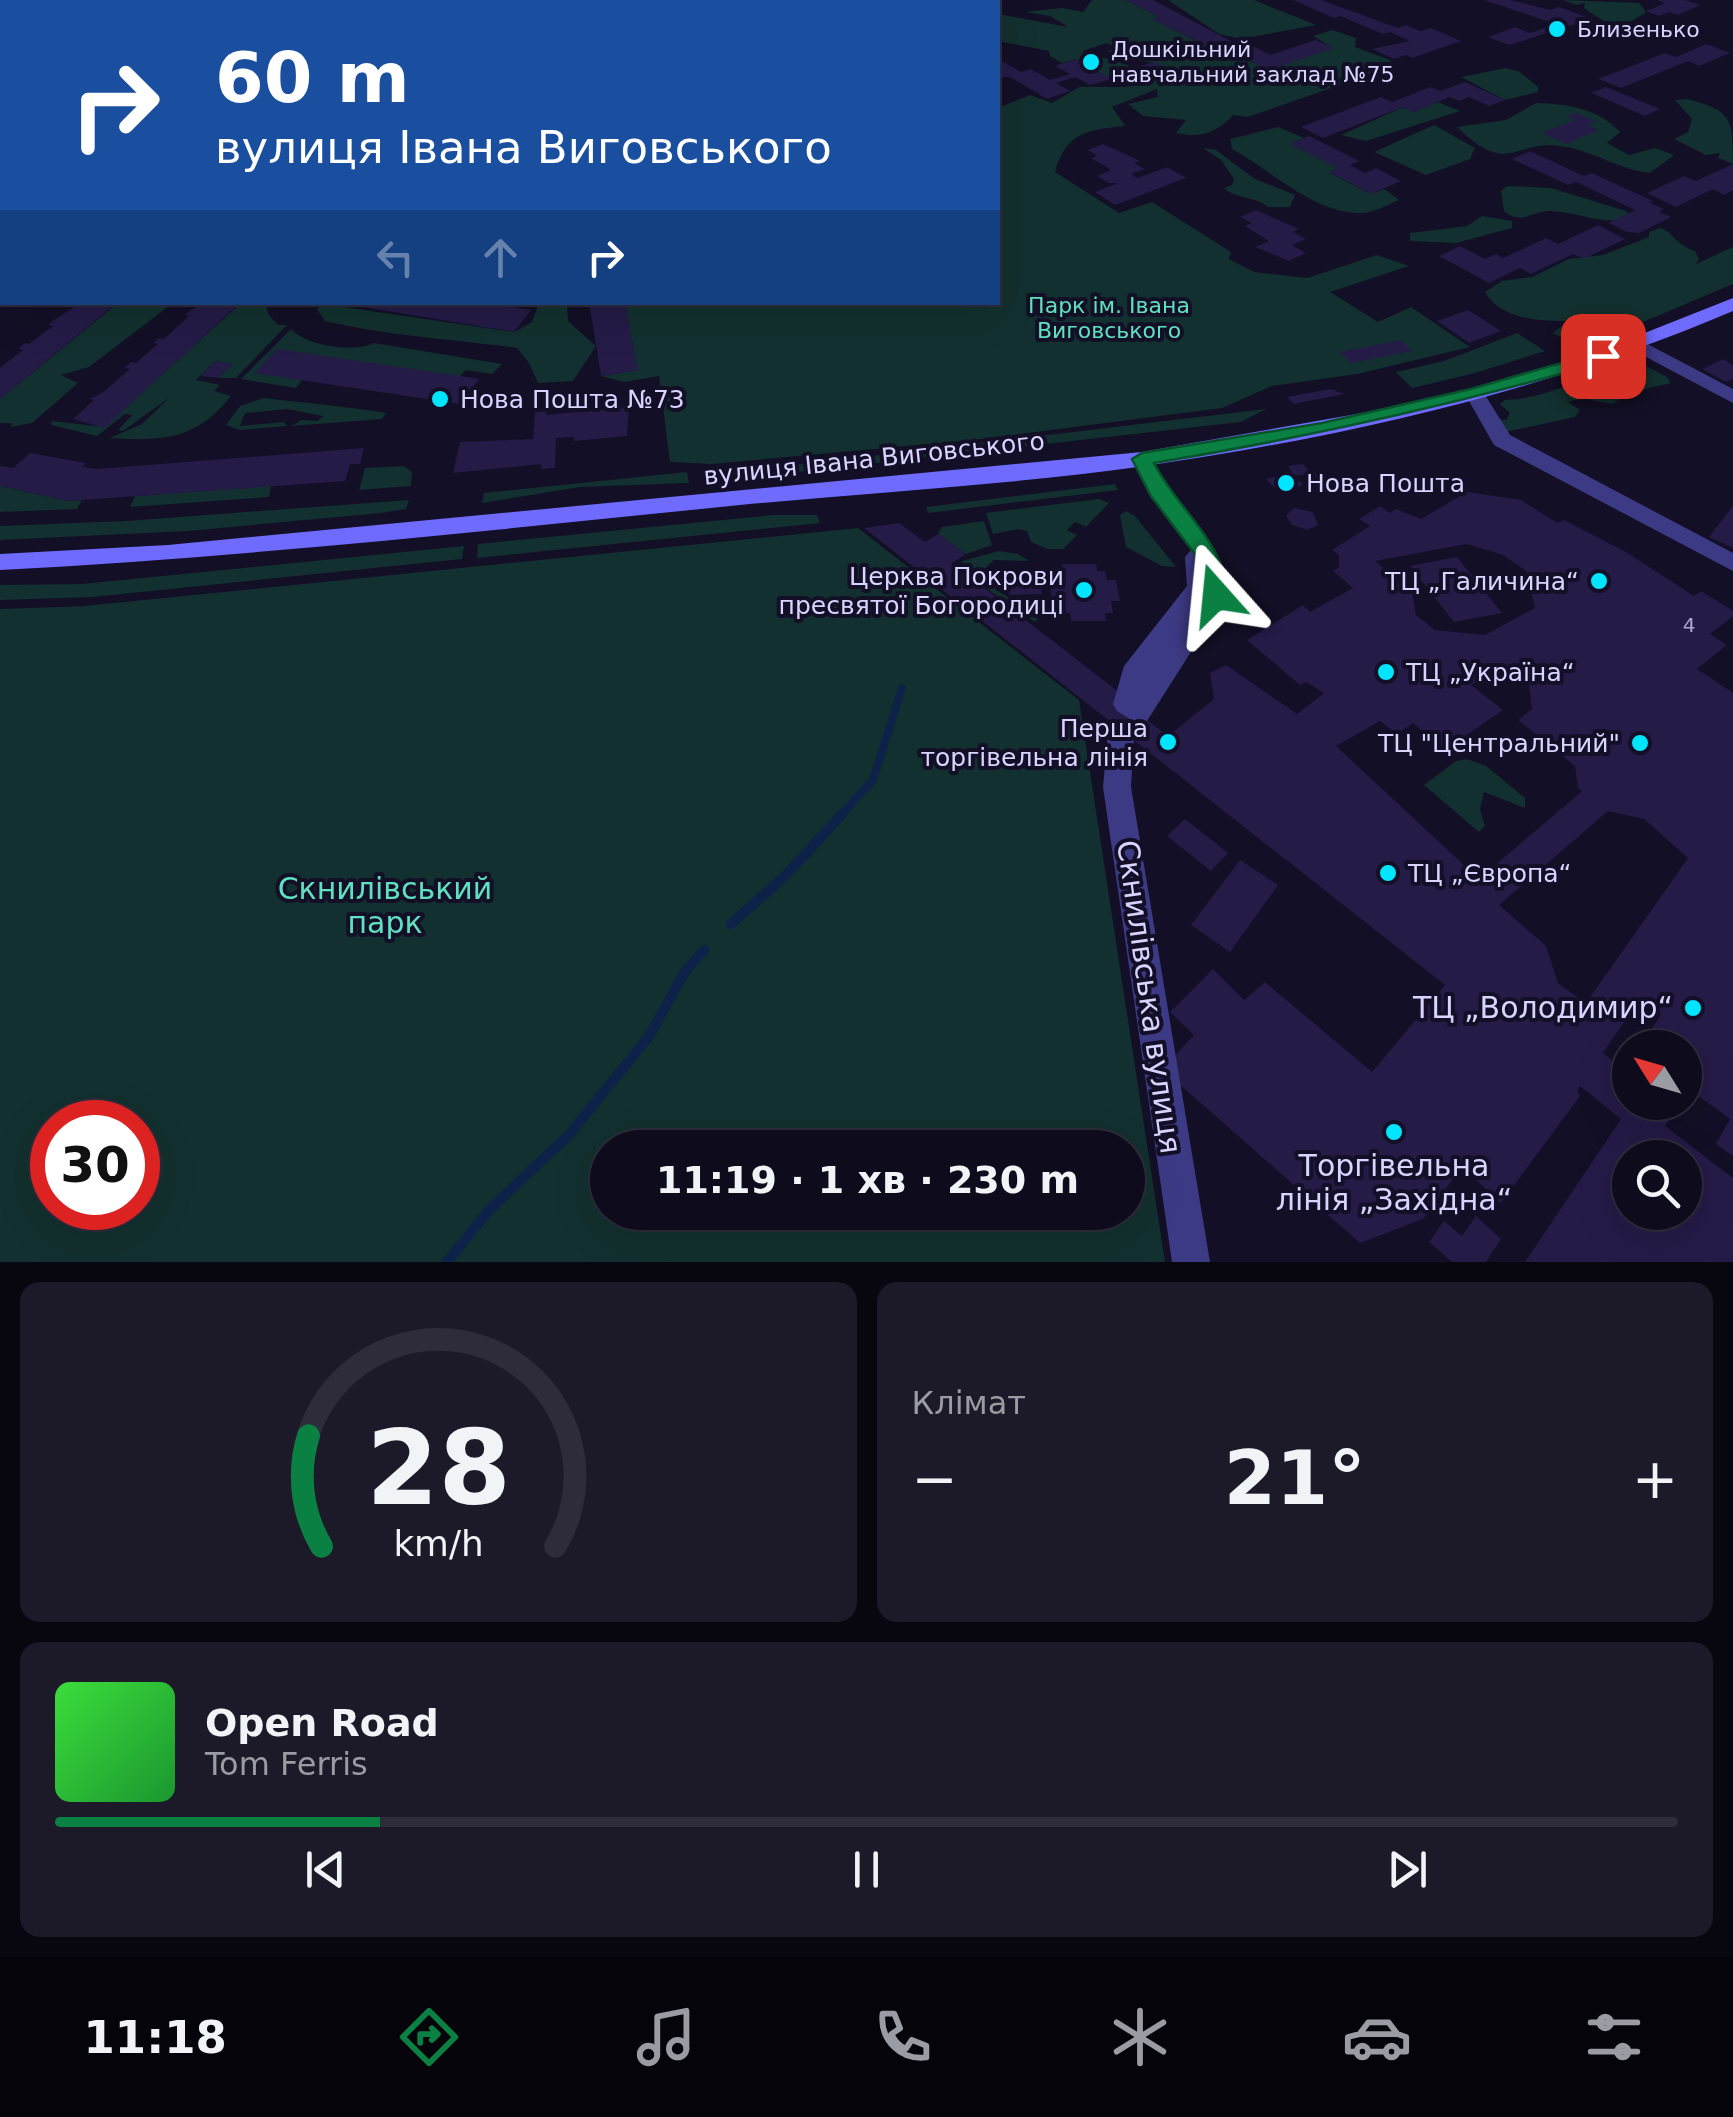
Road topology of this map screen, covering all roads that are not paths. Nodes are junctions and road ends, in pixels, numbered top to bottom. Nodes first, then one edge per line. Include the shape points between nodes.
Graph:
1 (1733, 304) edge
2 (1636, 344) junction
3 (1475, 394) junction
4 (1733, 397) edge
5 (1142, 459) junction
6 (0, 562) edge
7 (1733, 563) edge
8 (1192, 1262) edge

1 - 2 main road, вулиця Івана Виговського
2 - 3 main road, вулиця Івана Виговського
2 - 4 street
3 - 5 main road, вулиця Івана Виговського via 1308,432
3 - 7 street via 1502,440
5 - 6 main road, вулиця Івана Виговського via 168,554
5 - 8 street, Скнилівська вулиця via 1216,574 1216,595 1128,716 1117,787

